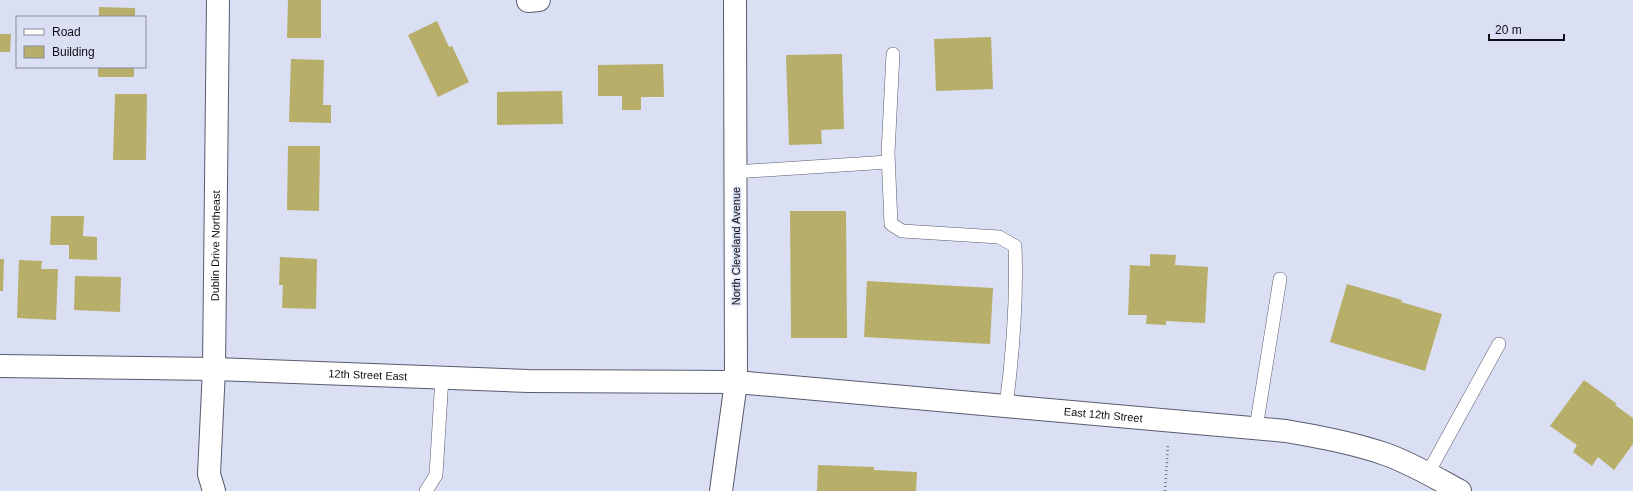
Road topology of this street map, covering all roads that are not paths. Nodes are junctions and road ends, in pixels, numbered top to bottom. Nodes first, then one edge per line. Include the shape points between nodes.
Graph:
1 (218, 0) edge
2 (528, 0) edge
3 (539, 0) edge
4 (735, 0) edge
5 (893, 54) dead end
6 (888, 162) junction
7 (735, 172) junction
8 (1280, 280) dead end
9 (1499, 344) dead end
10 (0, 366) edge
11 (214, 369) junction
12 (442, 377) junction
13 (736, 382) junction
14 (1006, 406) junction
15 (1256, 428) junction
16 (1428, 473) junction
17 (214, 491) edge
18 (426, 491) edge
19 (721, 491) edge
20 (1460, 491) edge

1 - 11 street, Dublin Drive Northeast
2 - 3 street
4 - 7 street, North Cleveland Avenue
5 - 6 lane
6 - 7 lane
6 - 14 lane via 891,224 902,232 999,237 1015,246 1012,357
7 - 13 street, North Cleveland Avenue
8 - 15 lane
9 - 16 lane
10 - 11 street, 12th Street East
11 - 12 street, 12th Street East
11 - 17 street, Dublin Drive Northeast via 209,474
12 - 13 street, 12th Street East via 528,381
12 - 18 lane via 436,474
13 - 14 street, East 12th Street
13 - 19 street, North Cleveland Avenue
14 - 15 street, East 12th Street
15 - 16 street, East 12th Street via 1342,441 1386,454
16 - 20 street, East 12th Street

